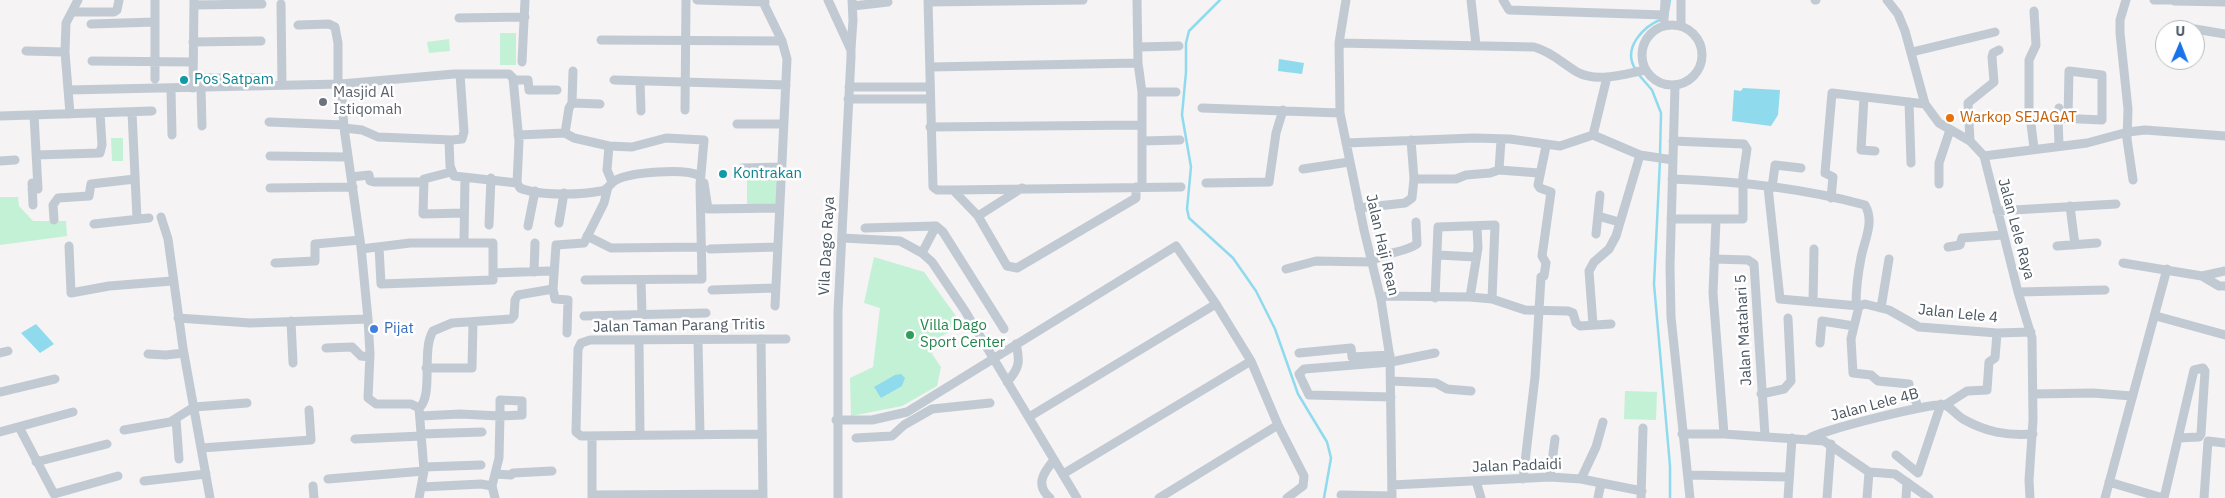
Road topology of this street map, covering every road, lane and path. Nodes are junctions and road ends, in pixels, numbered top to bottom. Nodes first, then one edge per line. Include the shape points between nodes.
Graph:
1 (78, 0) edge
2 (119, 0) edge
3 (155, 0) edge
4 (525, 0) edge
5 (686, 0) edge
6 (697, 0) edge
7 (828, 0) edge
8 (1083, 0) edge
9 (1137, 0) edge
10 (1346, 0) edge
11 (1471, 0) edge
12 (1502, 0) edge
13 (1664, 0) edge
14 (1681, 0) edge
15 (1887, 0) edge
16 (2126, 0) edge
17 (2154, 0) edge
18 (763, 1) edge
19 (928, 1) edge
20 (968, 1) edge
21 (2174, 1) edge
22 (194, 2) edge
23 (888, 2) dead end
24 (2225, 2) edge
25 (852, 3) edge
26 (262, 4) dead end
27 (281, 4) dead end
28 (2034, 11) dead end
29 (74, 12) junction
30 (1664, 14) junction
31 (525, 17) junction
32 (459, 18) dead end
33 (155, 22) junction
34 (91, 24) dead end
35 (298, 25) dead end
36 (1664, 26) junction
37 (1681, 26) junction
38 (2205, 31) edge
39 (1995, 32) dead end
40 (2225, 34) edge
41 (601, 40) dead end
42 (685, 40) junction
43 (261, 41) dead end
44 (782, 41) junction
45 (193, 42) junction
46 (1339, 43) junction
47 (1476, 45) junction
48 (1179, 46) dead end
49 (1138, 47) junction
50 (851, 50) junction
51 (1999, 50) dead end
52 (26, 51) dead end
53 (65, 52) junction
54 (1912, 52) junction
55 (92, 61) dead end
56 (155, 61) junction
57 (193, 62) junction
58 (522, 62) dead end
59 (1138, 63) junction
60 (930, 67) junction
61 (1640, 71) junction
62 (573, 72) dead end
63 (460, 74) junction
64 (1607, 77) junction
65 (193, 78) junction
66 (260, 78) dead end
67 (155, 79) dead end
68 (513, 80) junction
69 (614, 80) dead end
70 (640, 81) junction
71 (685, 82) junction
72 (340, 84) junction
73 (282, 85) junction
74 (786, 85) junction
75 (1675, 86) junction
76 (849, 87) junction
77 (930, 87) junction
78 (197, 88) junction
79 (171, 89) junction
80 (68, 90) junction
81 (557, 90) dead end
82 (1142, 92) junction
83 (1176, 92) dead end
84 (1864, 97) junction
85 (848, 99) junction
86 (930, 99) junction
87 (1909, 102) junction
88 (572, 104) junction
89 (600, 104) dead end
90 (1925, 104) junction
91 (1202, 108) dead end
92 (2059, 108) dead end
93 (685, 110) dead end
94 (1283, 110) junction
95 (152, 111) dead end
96 (132, 112) junction
97 (641, 112) dead end
98 (100, 113) junction
99 (1340, 113) junction
100 (70, 114) junction
101 (34, 115) junction
102 (0, 116) edge
103 (2058, 118) junction
104 (2068, 118) junction
105 (269, 122) dead end
106 (737, 124) dead end
107 (784, 124) junction
108 (1141, 125) junction
109 (202, 126) dead end
110 (344, 127) junction
111 (930, 127) junction
112 (1950, 130) junction
113 (2128, 132) junction
114 (565, 133) junction
115 (172, 135) dead end
116 (518, 135) junction
117 (1593, 135) junction
118 (2225, 136) edge
119 (449, 140) junction
120 (1180, 140) dead end
121 (1411, 140) junction
122 (1500, 140) junction
123 (1673, 141) junction
124 (1970, 141) junction
125 (1142, 142) junction
126 (1346, 143) junction
127 (2059, 145) junction
128 (609, 146) junction
129 (1546, 146) junction
130 (2034, 148) junction
131 (1875, 151) dead end
132 (36, 155) junction
133 (1640, 155) junction
134 (270, 156) dead end
135 (1984, 156) junction
136 (348, 157) junction
137 (15, 160) dead end
138 (1668, 160) junction
139 (0, 161) edge
140 (1349, 162) junction
141 (1911, 163) dead end
142 (781, 167) junction
143 (742, 168) dead end
144 (1801, 168) dead end
145 (1303, 169) dead end
146 (1499, 170) junction
147 (452, 172) junction
148 (1539, 173) junction
149 (700, 176) junction
150 (32, 177) dead end
151 (351, 177) junction
152 (465, 178) junction
153 (491, 178) junction
154 (135, 179) junction
155 (1414, 179) junction
156 (1672, 179) junction
157 (2134, 180) dead end
158 (423, 182) junction
159 (517, 183) junction
160 (1206, 183) dead end
161 (1742, 184) junction
162 (1939, 184) dead end
163 (610, 185) junction
164 (1181, 186) dead end
165 (353, 187) junction
166 (1139, 187) junction
167 (1770, 187) junction
168 (270, 188) dead end
169 (1022, 188) junction
170 (32, 189) junction
171 (953, 190) junction
172 (535, 191) junction
173 (564, 193) junction
174 (1600, 195) dead end
175 (1831, 198) junction
176 (2116, 204) dead end
177 (33, 205) dead end
178 (2070, 206) junction
179 (779, 208) junction
180 (1360, 208) junction
181 (1997, 211) junction
182 (464, 213) junction
183 (978, 216) junction
184 (1598, 216) junction
185 (149, 218) dead end
186 (161, 218) dead end
187 (137, 219) junction
188 (1671, 219) junction
189 (54, 220) dead end
190 (1716, 220) junction
191 (1416, 222) dead end
192 (1619, 222) junction
193 (559, 223) dead end
194 (94, 224) dead end
195 (489, 225) dead end
196 (528, 226) dead end
197 (936, 226) junction
198 (1477, 227) junction
199 (865, 228) dead end
200 (1596, 234) dead end
201 (2003, 235) junction
202 (587, 236) junction
203 (842, 238) junction
204 (464, 239) dead end
205 (535, 243) dead end
206 (2097, 243) dead end
207 (361, 244) junction
208 (2075, 244) junction
209 (69, 246) dead end
210 (2056, 246) dead end
211 (379, 247) junction
212 (777, 247) junction
213 (1948, 247) dead end
214 (706, 248) junction
215 (1814, 249) dead end
216 (922, 253) junction
217 (1438, 255) junction
218 (1476, 257) junction
219 (1714, 259) junction
220 (1889, 259) dead end
221 (1371, 262) junction
222 (275, 263) dead end
223 (2123, 263) dead end
224 (1286, 269) dead end
225 (2167, 269) junction
226 (550, 271) dead end
227 (2225, 271) edge
228 (534, 272) junction
229 (493, 273) junction
230 (2202, 276) junction
231 (172, 280) junction
232 (585, 280) dead end
233 (641, 280) junction
234 (2225, 286) edge
235 (775, 288) junction
236 (554, 289) junction
237 (712, 290) dead end
238 (2105, 290) dead end
239 (2018, 292) junction
240 (1380, 296) junction
241 (1470, 297) junction
242 (1434, 298) junction
243 (1492, 299) junction
244 (1813, 302) junction
245 (1216, 304) junction
246 (775, 306) dead end
247 (1858, 306) junction
248 (1881, 308) junction
249 (1539, 310) junction
250 (706, 313) dead end
251 (642, 314) junction
252 (584, 316) dead end
253 (2156, 316) junction
254 (178, 318) junction
255 (1788, 318) dead end
256 (368, 319) junction
257 (291, 321) junction
258 (473, 322) junction
259 (1611, 324) dead end
260 (1593, 325) junction
261 (1854, 326) junction
262 (1004, 329) dead end
263 (1997, 332) junction
264 (2031, 332) junction
265 (567, 333) dead end
266 (2225, 334) edge
267 (760, 339) junction
268 (786, 339) dead end
269 (639, 340) junction
270 (698, 340) junction
271 (1820, 343) dead end
272 (1016, 344) junction
273 (326, 348) dead end
274 (184, 353) junction
275 (1299, 353) dead end
276 (1436, 353) dead end
277 (148, 354) dead end
278 (370, 357) junction
279 (1390, 358) junction
280 (994, 360) junction
281 (1251, 362) junction
282 (293, 363) dead end
283 (426, 368) junction
284 (55, 379) dead end
285 (1390, 381) junction
286 (1008, 382) junction
287 (1471, 391) dead end
288 (0, 392) edge
289 (1762, 394) junction
290 (2033, 394) junction
291 (2132, 396) junction
292 (1391, 397) junction
293 (248, 403) dead end
294 (990, 403) dead end
295 (931, 405) junction
296 (1943, 405) junction
297 (194, 406) junction
298 (1918, 408) junction
299 (309, 410) dead end
300 (73, 412) dead end
301 (420, 412) junction
302 (1029, 417) junction
303 (176, 419) junction
304 (836, 420) junction
305 (1603, 422) dead end
306 (1278, 425) junction
307 (19, 427) junction
308 (1643, 428) dead end
309 (124, 430) dead end
310 (0, 432) edge
311 (482, 432) dead end
312 (640, 434) junction
313 (700, 434) junction
314 (762, 434) junction
315 (1682, 434) junction
316 (1724, 434) junction
317 (2032, 434) junction
318 (422, 435) junction
319 (1766, 436) junction
320 (592, 437) junction
321 (856, 438) dead end
322 (1792, 438) junction
323 (2178, 438) junction
324 (356, 439) dead end
325 (1555, 439) dead end
326 (1808, 440) junction
327 (2225, 443) edge
328 (107, 444) dead end
329 (1831, 444) junction
330 (202, 448) junction
331 (1896, 455) dead end
332 (179, 459) dead end
333 (1054, 460) junction
334 (36, 462) junction
335 (481, 465) dead end
336 (424, 469) junction
337 (552, 471) dead end
338 (1869, 472) junction
339 (206, 474) junction
340 (495, 474) junction
341 (1063, 474) junction
342 (1688, 475) junction
343 (118, 476) dead end
344 (1550, 477) junction
345 (1789, 478) junction
346 (328, 479) dead end
347 (1523, 479) junction
348 (1581, 479) junction
349 (1476, 480) junction
350 (144, 481) dead end
351 (1907, 482) junction
352 (2109, 482) junction
353 (1601, 483) junction
354 (1392, 485) junction
355 (313, 486) dead end
356 (492, 486) junction
357 (422, 487) junction
358 (1340, 495) dead end
359 (1642, 495) edge
360 (763, 496) edge
361 (592, 497) edge
362 (1392, 497) edge
363 (210, 498) edge
364 (314, 498) edge
365 (419, 498) edge
366 (495, 498) edge
367 (838, 498) edge
368 (1050, 498) edge
369 (1076, 498) edge
370 (1159, 498) edge
371 (1287, 498) edge
372 (1481, 498) edge
373 (1598, 498) edge
374 (1690, 498) edge
375 (1788, 498) edge
376 (1827, 498) edge
377 (1867, 498) edge
378 (1906, 498) edge
379 (1929, 498) edge
380 (2030, 498) edge
381 (2105, 498) edge
382 (2164, 498) edge
383 (2204, 498) edge

1 - 29 street
2 - 29 street via 114,12
3 - 33 street
4 - 31 street
5 - 42 street
6 - 18 street
7 - 50 street, Vila Dago Raya
8 - 20 street
9 - 49 street
10 - 46 street, Jalan Haji Rean
11 - 47 street
12 - 30 street via 1509,10
13 - 30 street
14 - 37 street
15 - 54 street, Jalan Lele Raya via 1898,14
16 - 113 street via 2120,33
17 - 21 street
18 - 44 street
19 - 20 street
19 - 60 street
21 - 24 street
22 - 26 street
22 - 45 street
23 - 25 street
25 - 50 street
27 - 73 street
28 - 130 street via 2036,45 2030,60 2029,108
29 - 53 street via 66,23
30 - 36 street
31 - 32 street
31 - 58 street
33 - 34 street
33 - 56 street
35 - 72 street via 329,24 335,28
36 - 37 street
36 - 61 street via 1646,38
37 - 75 street via 1699,41 1702,58 1696,75
38 - 40 street
39 - 54 street
41 - 42 street
42 - 44 street
42 - 71 street
43 - 45 street
44 - 74 street via 787,59
45 - 57 street
46 - 47 street
46 - 99 street, Jalan Haji Rean
47 - 64 street via 1534,47 1583,75
48 - 49 street
49 - 59 street
50 - 76 street, Vila Dago Raya
51 - 124 street via 1992,57 1994,82 1968,103
52 - 53 street
53 - 80 street
54 - 90 street, Jalan Lele Raya
55 - 56 street
56 - 57 street
56 - 67 street
57 - 65 street
59 - 60 street
59 - 82 street
60 - 77 street
61 - 64 street
61 - 75 street via 1663,85
62 - 88 street
63 - 68 street via 508,73
63 - 72 street
63 - 119 street via 464,135 461,139
64 - 117 street
65 - 66 street
65 - 78 street
68 - 81 street via 528,80 529,90
68 - 116 street
69 - 70 street
70 - 71 street
70 - 97 street
71 - 74 street
71 - 93 street
72 - 73 street
72 - 110 street
73 - 78 street
74 - 107 street
75 - 123 street
76 - 77 street
76 - 85 street, Vila Dago Raya
77 - 86 street
78 - 79 street
78 - 109 street
79 - 80 street
79 - 115 street
80 - 100 street
82 - 83 street
82 - 108 street
84 - 87 street
84 - 131 street via 1861,150
84 - 175 street via 1832,92 1825,173 1833,177
85 - 86 street
85 - 203 street, Vila Dago Raya
86 - 111 street
87 - 90 street
87 - 141 street
88 - 89 street
88 - 114 street
90 - 112 street, Jalan Lele Raya via 1939,123
91 - 94 street
92 - 103 street
94 - 99 street
94 - 160 street via 1269,182
95 - 96 street
96 - 98 street
96 - 154 street
98 - 100 street
98 - 132 street via 100,153
99 - 126 street, Jalan Haji Rean
100 - 101 street
101 - 102 street
101 - 132 street
103 - 104 street
103 - 127 street
104 - 104 street via 2069,71 2102,75 2102,120
105 - 110 street
106 - 107 street
107 - 142 street
108 - 111 street
108 - 125 street
110 - 119 street via 378,137
110 - 136 street
111 - 171 street via 932,184 937,190
112 - 124 street, Jalan Lele Raya
112 - 162 street via 1939,163
113 - 118 street via 2145,130
113 - 127 street via 2100,140
113 - 157 street
114 - 116 street
114 - 128 street
116 - 159 street
117 - 129 street via 1572,144
117 - 133 street
119 - 147 street
120 - 125 street
121 - 122 street
121 - 126 street
121 - 155 street
122 - 129 street
122 - 146 street
123 - 138 street
123 - 161 street via 1744,144 1747,149
124 - 135 street, Jalan Lele Raya
125 - 166 street
126 - 140 street, Jalan Haji Rean
127 - 130 street
128 - 149 street via 632,147 666,138 704,140
128 - 163 street via 607,170
129 - 148 street
130 - 135 street
132 - 170 street via 38,189
133 - 138 street
133 - 192 street
134 - 136 street
135 - 181 street, Jalan Lele Raya
136 - 151 street
137 - 139 street
138 - 156 street
140 - 145 street
140 - 180 street, Jalan Haji Rean
142 - 143 street
142 - 179 street
144 - 167 street, Jalan Lele 4 via 1775,165
146 - 148 street
146 - 155 street via 1466,174 1456,179
147 - 152 street via 455,177
147 - 158 street via 424,179
148 - 249 street via 1538,186 1551,192
149 - 163 street via 685,172 658,173 623,178
149 - 179 street via 708,209
149 - 214 street
150 - 170 street
151 - 158 street via 369,175 374,182
151 - 165 street
152 - 153 street
152 - 182 street
153 - 159 street
153 - 195 street
154 - 187 street
154 - 189 street via 90,184 89,196 58,198 53,205
155 - 180 street via 1413,194 1408,201
156 - 161 street
156 - 188 street
158 - 182 street via 423,214
159 - 172 street via 520,189
161 - 167 street
161 - 190 street via 1743,219
163 - 173 street via 601,191
163 - 202 street
164 - 166 street
165 - 168 street
165 - 207 street
166 - 169 street
166 - 183 street via 1136,198 1017,268 1007,266
167 - 175 street
167 - 244 street, Jalan Lele 4 via 1778,295 1784,301
169 - 171 street
169 - 183 street
170 - 177 street
171 - 183 street
172 - 173 street
172 - 196 street
173 - 193 street
174 - 184 street
175 - 247 street via 1867,208 1869,231 1861,257
176 - 178 street
178 - 181 street
178 - 208 street
179 - 212 street
180 - 221 street, Jalan Haji Rean
181 - 201 street, Jalan Lele Raya
182 - 204 street
184 - 192 street
184 - 200 street
185 - 187 street
186 - 231 street via 168,239
187 - 194 street
188 - 190 street
188 - 315 street via 1671,317
190 - 219 street
191 - 221 street via 1415,246
192 - 260 street via 1616,236 1589,271
197 - 199 street
197 - 216 street
197 - 262 street via 943,232
198 - 217 street via 1438,227
198 - 218 street
198 - 243 street via 1496,226
201 - 213 street via 1962,238 1960,245
201 - 239 street, Jalan Lele Raya
202 - 214 street via 611,248
202 - 236 street via 582,244 556,246
203 - 216 street via 900,241
203 - 304 street, Vila Dago Raya
205 - 228 street
206 - 208 street
207 - 211 street
207 - 222 street via 315,244 315,261
207 - 256 street
208 - 210 street
209 - 231 street via 71,293
211 - 229 street via 410,243 493,243
211 - 229 street via 381,284 493,280
212 - 214 street
212 - 235 street
214 - 233 street via 702,279
215 - 244 street
216 - 280 street via 941,272
217 - 218 street
217 - 242 street
218 - 241 street
219 - 289 street, Jalan Matahari 5 via 1748,260 1754,264
219 - 316 street
220 - 248 street
221 - 224 street via 1316,261
221 - 240 street, Jalan Haji Rean
223 - 225 street
225 - 230 street
225 - 253 street
226 - 228 street
227 - 230 street
228 - 229 street
230 - 234 street via 2214,284
231 - 254 street
232 - 233 street
233 - 251 street
235 - 237 street
235 - 246 street
236 - 258 street via 518,295 513,319
236 - 265 street via 555,299 568,300
238 - 239 street
239 - 264 street, Jalan Lele Raya
240 - 242 street
240 - 279 street, Jalan Haji Rean
241 - 242 street
241 - 243 street
243 - 249 street via 1525,310
244 - 247 street, Jalan Lele 4
245 - 272 street via 1176,246
245 - 281 street
245 - 302 street
247 - 248 street, Jalan Lele 4 via 1865,304
247 - 261 street
248 - 263 street, Jalan Lele 4 via 1919,327
249 - 260 street via 1568,311 1573,313 1580,326
249 - 347 street
250 - 251 street
251 - 252 street
253 - 266 street
253 - 291 street
254 - 257 street via 245,323
254 - 274 street
255 - 289 street via 1791,381 1784,389
256 - 257 street
256 - 278 street
257 - 282 street
258 - 283 street via 448,324 434,330
258 - 283 street via 472,368
259 - 260 street
261 - 271 street via 1822,321
261 - 298 street via 1851,339 1853,373 1871,374 1878,381 1910,384 1910,398 1914,398
263 - 264 street, Jalan Lele 4
263 - 296 street via 1995,358 1989,362 1987,390 1967,391
264 - 290 street, Jalan Lele Raya
267 - 268 street, Jalan Taman Parang Tritis
267 - 270 street, Jalan Taman Parang Tritis
267 - 314 street
269 - 270 street, Jalan Taman Parang Tritis
269 - 312 street
269 - 320 street, Jalan Taman Parang Tritis via 590,340 581,343 578,349 576,432
270 - 313 street
272 - 280 street
272 - 286 street via 1020,363
273 - 278 street via 352,347 361,356
274 - 277 street
274 - 297 street
275 - 279 street via 1351,348 1352,357
276 - 279 street
278 - 301 street via 370,401 379,405 414,404
279 - 285 street, Jalan Haji Rean
279 - 292 street via 1304,369 1299,374 1309,396
280 - 286 street
280 - 295 street
281 - 306 street
281 - 341 street
283 - 301 street via 425,400
284 - 288 street
285 - 287 street via 1436,383 1447,389
285 - 292 street, Jalan Haji Rean
286 - 302 street
289 - 319 street, Jalan Matahari 5
290 - 291 street
290 - 317 street, Jalan Lele Raya
291 - 352 street
292 - 354 street, Jalan Haji Rean
293 - 297 street
294 - 295 street
295 - 304 street via 886,418
295 - 321 street via 892,436
296 - 298 street, Jalan Lele 4B
296 - 317 street via 1961,418 1992,432 2010,436
296 - 331 street via 1918,474
297 - 303 street
297 - 330 street
298 - 326 street, Jalan Lele 4B via 1811,436
299 - 330 street via 311,440
300 - 307 street
301 - 318 street
301 - 340 street via 500,416 499,458
302 - 333 street
303 - 309 street
303 - 332 street
304 - 367 street, Vila Dago Raya
305 - 348 street
306 - 370 street
306 - 371 street via 1304,476 1303,486
307 - 310 street
307 - 334 street
308 - 359 street
311 - 318 street
312 - 313 street
312 - 320 street
313 - 314 street
314 - 360 street
315 - 316 street
315 - 342 street
316 - 319 street
317 - 380 street, Jalan Lele Raya via 2028,480
318 - 324 street
318 - 336 street
319 - 322 street
320 - 361 street
322 - 326 street
322 - 345 street
323 - 323 street via 2194,370 2203,368 2199,437
323 - 382 street
325 - 344 street
326 - 329 street
327 - 383 street via 2208,441
328 - 334 street
329 - 338 street
329 - 376 street
330 - 339 street
333 - 341 street
333 - 368 street via 1044,472 1041,482 1043,491
334 - 343 street via 54,494
335 - 336 street
336 - 346 street
336 - 357 street
337 - 340 street
338 - 351 street via 1895,474
338 - 377 street
339 - 350 street
339 - 363 street
340 - 356 street
341 - 369 street
342 - 345 street
342 - 374 street
344 - 347 street, Jalan Padaidi
344 - 348 street, Jalan Padaidi
345 - 375 street
347 - 349 street, Jalan Padaidi
348 - 353 street, Jalan Padaidi
349 - 354 street, Jalan Padaidi
349 - 372 street
351 - 378 street
351 - 379 street
352 - 381 street
352 - 382 street
353 - 359 street, Jalan Padaidi
353 - 373 street
354 - 362 street, Jalan Haji Rean
355 - 364 street
356 - 357 street
356 - 366 street
357 - 365 street
358 - 362 street
360 - 361 street

